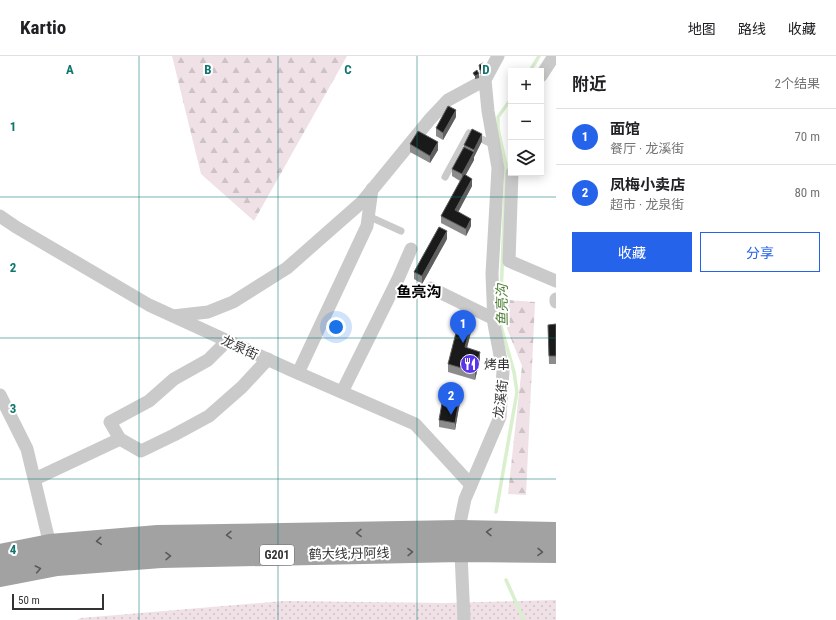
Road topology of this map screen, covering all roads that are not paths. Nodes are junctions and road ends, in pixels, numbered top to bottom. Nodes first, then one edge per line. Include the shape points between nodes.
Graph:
1 (498, 56) edge
2 (554, 56) edge
3 (544, 71) edge
4 (485, 80) junction
5 (494, 145) junction
6 (512, 176) edge
7 (445, 177) dead end
8 (372, 189) junction
9 (0, 216) edge
10 (368, 216) junction
11 (401, 231) dead end
12 (411, 249) dead end
13 (556, 281) edge
14 (431, 288) dead end
15 (556, 299) edge
16 (556, 302) edge
17 (173, 316) junction
18 (494, 319) junction
19 (227, 341) junction
20 (268, 359) junction
21 (298, 373) junction
22 (342, 392) junction
23 (0, 395) edge
24 (120, 439) junction
25 (35, 479) junction
26 (472, 485) junction
27 (556, 532) edge
28 (460, 541) junction
29 (50, 545) junction
30 (556, 552) edge
31 (0, 555) edge
32 (0, 576) edge
33 (464, 620) edge

1 - 4 street
2 - 3 street
4 - 5 street, 龙溪街
4 - 8 street via 448,100
5 - 7 lane via 469,133
5 - 18 street, 龙溪街 via 498,168 492,274
6 - 13 street via 508,261
8 - 10 street
8 - 17 street via 362,202 287,268 233,302 208,312
9 - 17 street, 龙泉街 via 149,305
10 - 11 lane
10 - 21 street via 367,226
12 - 22 street
14 - 18 street
15 - 16 street
17 - 19 street, 龙泉街
18 - 26 street, 龙溪街 via 503,371 500,417
19 - 20 street, 龙泉街
19 - 24 street via 208,360 174,379 149,401 110,422
20 - 21 street, 龙泉街
20 - 24 street via 242,387 209,416 174,435 141,451
21 - 22 street, 龙泉街
22 - 26 street, 龙泉街 via 415,424
23 - 25 street via 27,448
24 - 25 street
25 - 29 street
26 - 28 street, 龙溪街 via 465,499
27 -> 28 highway, 鹤大线;丹阿线 / G201
28 -> 29 highway, 鹤大线;丹阿线 / G201 via 158,536
28 -> 30 highway, 鹤大线;丹阿线 / G201
32 -> 28 highway, 鹤大线;丹阿线 / G201 via 57,565 161,557
28 - 33 street, 龙溪街
29 - 31 highway, 鹤大线;丹阿线 / G201

